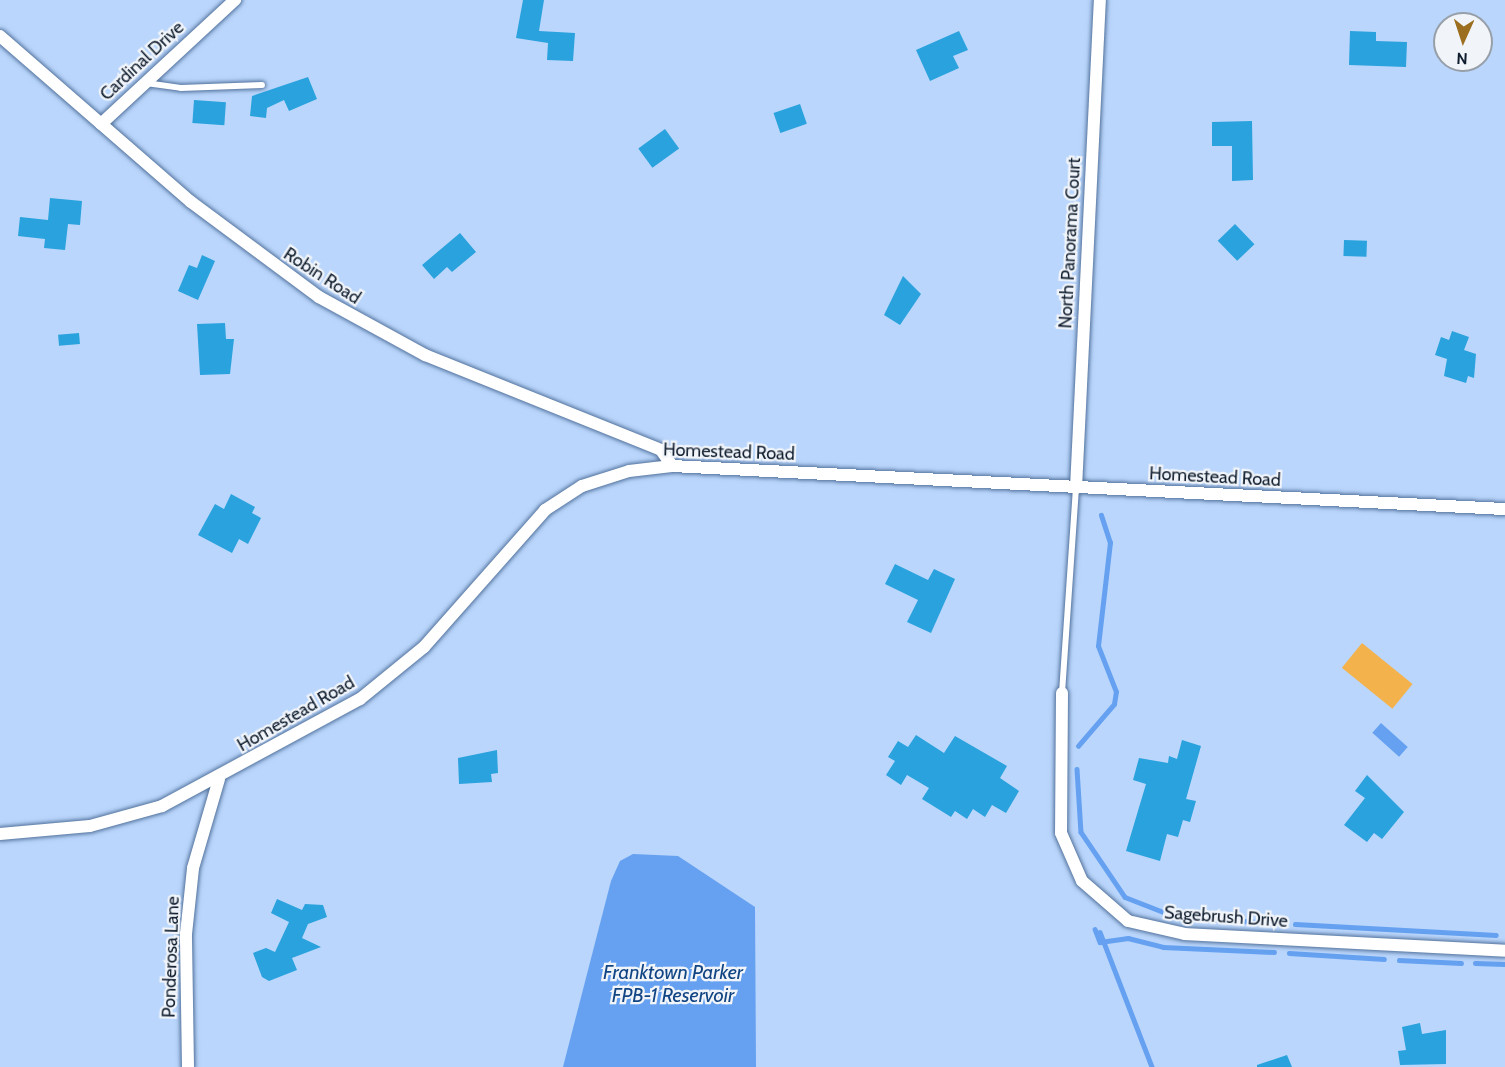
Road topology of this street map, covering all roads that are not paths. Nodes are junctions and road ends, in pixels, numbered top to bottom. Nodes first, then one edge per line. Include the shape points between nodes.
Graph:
1 (235, 0) edge
2 (1100, 0) edge
3 (0, 36) edge
4 (146, 83) junction
5 (262, 85) dead end
6 (101, 124) junction
7 (672, 466) junction
8 (1076, 488) junction
9 (1505, 509) edge
10 (1062, 693) joint
11 (219, 779) junction
12 (0, 834) edge
13 (1505, 951) edge
14 (188, 1067) edge

1 - 4 street, Cardinal Drive
2 - 8 street, North Panorama Court
3 - 6 street, Robin Road
4 - 5 lane via 181,88
4 - 6 street, Cardinal Drive
6 - 7 street, Robin Road via 266,261 349,315 446,365 661,450
7 - 8 street, Homestead Road
7 - 11 street, Homestead Road via 607,477 564,496 517,536 424,647 386,681
8 - 9 street, Homestead Road
8 - 10 lane
10 - 13 street, Sagebrush Drive via 1061,833 1082,881 1128,921 1185,934
11 - 12 street, Homestead Road via 117,820
11 - 14 street, Ponderosa Lane via 193,868 186,934

